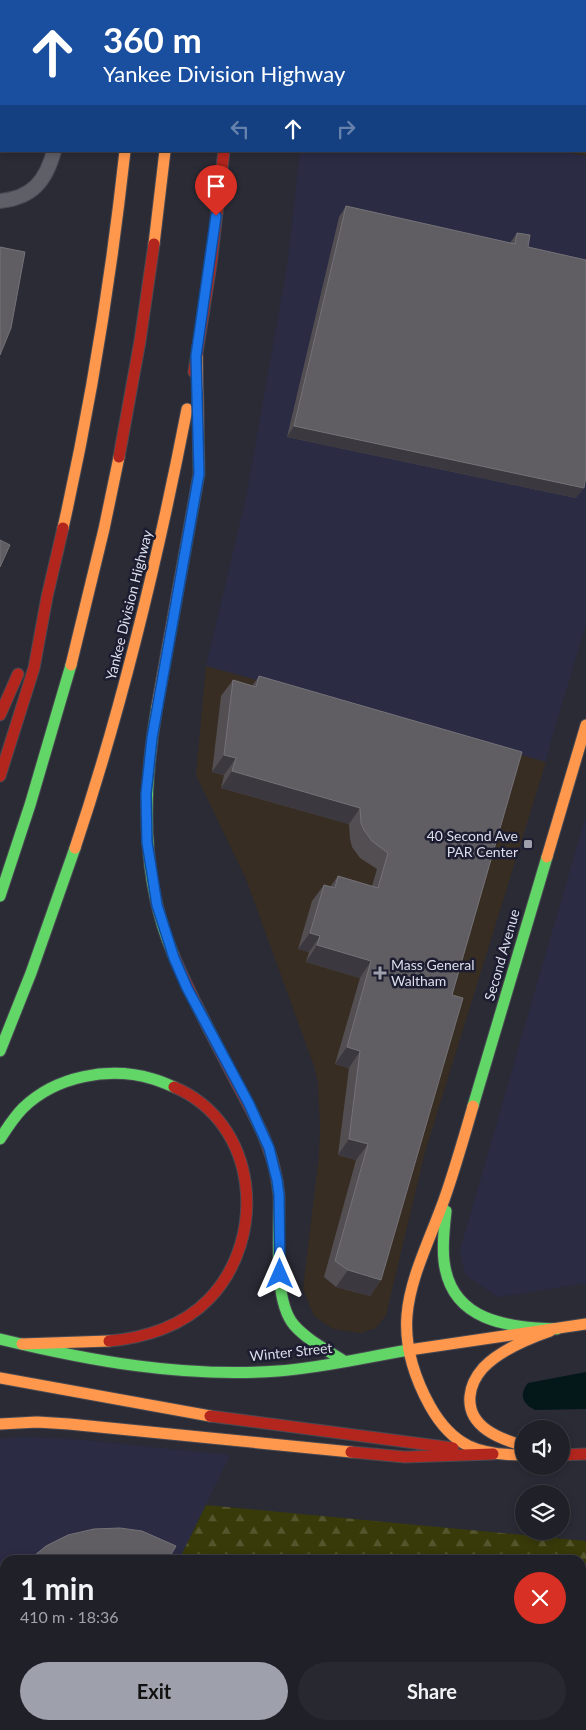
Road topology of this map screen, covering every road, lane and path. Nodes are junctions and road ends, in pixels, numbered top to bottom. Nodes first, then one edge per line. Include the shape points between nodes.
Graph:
1 (54, 152) edge
2 (125, 152) edge
3 (165, 152) edge
4 (224, 152) edge
5 (0, 201) edge
6 (196, 356) junction
7 (45, 607) junction
8 (0, 715) edge
9 (586, 725) edge
10 (0, 776) edge
11 (0, 896) edge
12 (0, 1051) edge
13 (0, 1139) edge
14 (447, 1194) junction
15 (586, 1324) edge
16 (557, 1329) junction
17 (0, 1339) edge
18 (22, 1344) junction
19 (409, 1350) junction
20 (344, 1361) junction
21 (0, 1378) edge
22 (0, 1424) edge
23 (515, 1443) edge
24 (493, 1454) junction
25 (570, 1454) edge
26 (585, 1454) edge
27 (515, 1455) edge

1 - 5 street via 47,172 34,189
2 - 7 main road via 110,280 92,388
3 - 11 main road via 135,380 110,507 64,695
4 - 6 main road, Yankee Division Highway
6 - 12 main road, Yankee Division Highway via 164,527 115,720 77,847
6 - 20 main road via 199,474 152,738 146,810 151,873 160,919 180,973 269,1148 279,1195 284,1308 305,1335
7 - 8 main road
7 - 10 main road via 34,667
9 - 14 main road, Second Avenue
13 - 18 main road via 27,1104 60,1084 89,1075 135,1074 165,1082 208,1109 228,1134 246,1180 248,1195 246,1229 236,1262 218,1290 193,1314 162,1330 126,1339
14 - 16 main road, Second Avenue via 443,1259 448,1284 458,1299 469,1310 493,1321
14 - 19 main road, Second Avenue via 411,1292 406,1323
15 - 16 main road, Winter Street
16 - 19 main road, Winter Street
16 - 23 main road via 495,1359 482,1369 470,1388 470,1408 482,1427
17 - 18 main road, Winter Street
18 - 20 main road, Winter Street via 148,1368 203,1371 276,1371
19 - 20 main road, Winter Street
19 - 24 main road, Second Avenue via 421,1387 440,1424 464,1444
21 - 24 main road via 231,1420
22 - 24 main road via 68,1424 405,1457
24 - 27 main road
25 - 26 main road

